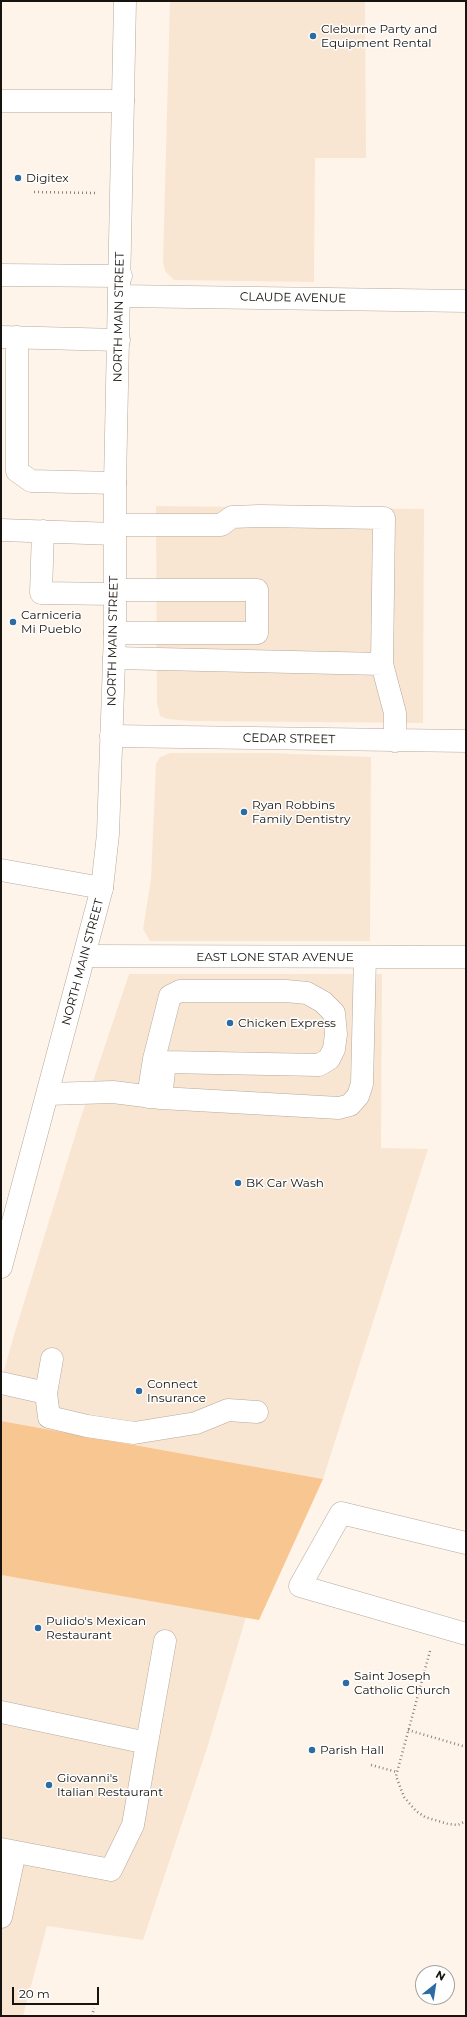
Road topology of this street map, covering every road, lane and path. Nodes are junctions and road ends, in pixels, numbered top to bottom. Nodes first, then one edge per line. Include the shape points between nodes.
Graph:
1 (125, 1) edge
2 (1, 101) edge
3 (123, 101) junction
4 (34, 192) dead end
5 (121, 194) junction
6 (1, 275) edge
7 (120, 286) junction
8 (466, 301) edge
9 (9, 337) edge
10 (119, 340) junction
11 (116, 483) junction
12 (115, 529) junction
13 (1, 530) edge
14 (43, 531) junction
15 (115, 592) junction
16 (115, 633) junction
17 (114, 658) junction
18 (382, 664) junction
19 (111, 736) junction
20 (395, 741) junction
21 (466, 742) edge
22 (1, 870) edge
23 (102, 888) junction
24 (85, 956) junction
25 (365, 957) junction
26 (466, 957) edge
27 (48, 1094) junction
28 (154, 1097) junction
29 (1, 1268) edge
30 (52, 1359) dead end
31 (1, 1383) edge
32 (46, 1393) junction
33 (257, 1412) dead end
34 (466, 1544) edge
35 (437, 1625) junction
36 (466, 1634) edge
37 (165, 1641) dead end
38 (1, 1712) edge
39 (408, 1730) junction
40 (147, 1743) junction
41 (466, 1747) edge
42 (371, 1765) dead end
43 (397, 1772) junction
44 (466, 1821) edge
45 (8, 1850) edge
46 (1, 1916) edge
47 (94, 2008) dead end
48 (92, 2016) edge

1 - 3 street, NORTH MAIN STREET
2 - 3 street
3 - 5 street, NORTH MAIN STREET
4 - 5 path
5 - 7 street, NORTH MAIN STREET
6 - 7 street, CLAUDE AVENUE
7 - 8 street, CLAUDE AVENUE
7 - 10 street, NORTH MAIN STREET
9 - 10 street
9 - 11 street via 17,471 32,481
10 - 11 street, NORTH MAIN STREET
11 - 12 street, NORTH MAIN STREET
12 - 14 street
12 - 15 street, NORTH MAIN STREET
12 - 18 street via 221,525 232,517 384,518
13 - 14 street
14 - 15 street via 41,593
15 - 16 street, NORTH MAIN STREET
15 - 16 street via 257,590 257,633
16 - 17 street, NORTH MAIN STREET
17 - 18 street
17 - 19 street, NORTH MAIN STREET
18 - 20 street via 395,712
19 - 20 street, CEDAR STREET
19 - 23 street, NORTH MAIN STREET via 108,834
20 - 21 street, CEDAR STREET
22 - 23 street
23 - 24 street, NORTH MAIN STREET
24 - 25 street, EAST LONE STAR AVENUE
24 - 27 street, NORTH MAIN STREET
25 - 26 street, EAST LONE STAR AVENUE
25 - 28 street via 362,1084 358,1096 350,1105 339,1108
27 - 28 street via 113,1092
27 - 29 street, NORTH MAIN STREET
28 - 28 street via 165,1062 319,1065 329,1060 334,1049 334,1013 323,1002 307,993 175,993 170,996 154,1059
30 - 32 street
31 - 32 street
32 - 33 street via 49,1416 87,1426 134,1433 196,1423 228,1410
34 - 35 street via 341,1513 300,1586
35 - 36 street
35 - 39 path
37 - 40 street
38 - 40 street
39 - 41 path
39 - 43 path
40 - 45 street via 133,1825 112,1870
42 - 43 path
43 - 44 path via 404,1797 416,1811 425,1817 448,1824 458,1825
45 - 46 street
47 - 48 path

